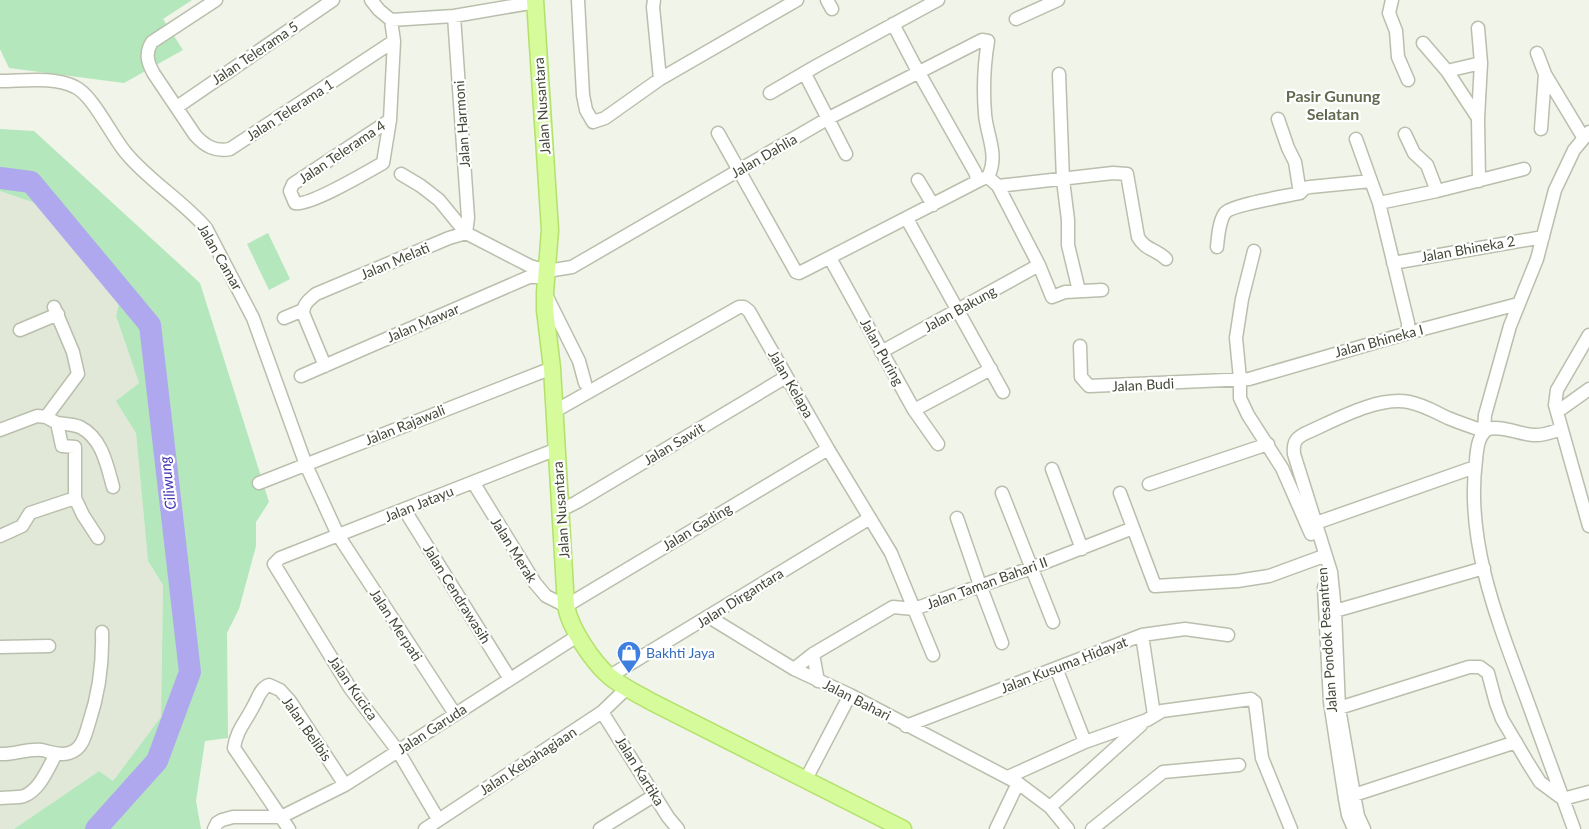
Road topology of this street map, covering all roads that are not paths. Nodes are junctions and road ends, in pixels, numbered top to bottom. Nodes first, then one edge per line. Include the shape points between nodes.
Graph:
1 (216, 0) edge
2 (333, 0) edge
3 (371, 0) edge
4 (578, 0) edge
5 (654, 0) edge
6 (797, 0) edge
7 (938, 0) edge
8 (1058, 0) edge
9 (1392, 0) edge
10 (536, 1) edge
11 (314, 5) edge
12 (454, 16) junction
13 (1016, 19) dead end
14 (391, 20) junction
15 (893, 24) junction
16 (1478, 28) dead end
17 (394, 41) junction
18 (1423, 43) dead end
19 (1536, 53) dead end
20 (1481, 63) junction
21 (1447, 71) junction
22 (919, 72) junction
23 (804, 74) junction
24 (1058, 74) dead end
25 (1545, 74) junction
26 (660, 79) junction
27 (1408, 80) dead end
28 (0, 81) edge
29 (770, 93) dead end
30 (177, 106) junction
31 (1478, 118) junction
32 (827, 119) junction
33 (1278, 119) dead end
34 (390, 120) junction
35 (1540, 129) dead end
36 (718, 133) dead end
37 (1405, 134) dead end
38 (1586, 134) edge
39 (1356, 139) dead end
40 (846, 154) dead end
41 (1524, 169) dead end
42 (738, 170) junction
43 (401, 174) dead end
44 (983, 179) junction
45 (918, 180) dead end
46 (1063, 180) junction
47 (1370, 181) junction
48 (1479, 181) junction
49 (998, 186) junction
50 (1437, 191) junction
51 (1300, 194) junction
52 (1379, 203) junction
53 (933, 205) junction
54 (907, 219) junction
55 (466, 233) junction
56 (1543, 237) junction
57 (1216, 247) dead end
58 (1254, 251) dead end
59 (830, 258) junction
60 (1166, 260) dead end
61 (1393, 263) junction
62 (1039, 265) junction
63 (546, 280) junction
64 (1102, 290) dead end
65 (1079, 291) junction
66 (1518, 304) junction
67 (303, 310) junction
68 (959, 310) junction
69 (284, 318) dead end
70 (20, 330) dead end
71 (1408, 333) junction
72 (1589, 335) edge
73 (570, 343) junction
74 (1080, 346) dead end
75 (550, 347) junction
76 (881, 352) junction
77 (325, 366) junction
78 (552, 368) junction
79 (991, 369) junction
80 (301, 376) dead end
81 (786, 377) junction
82 (1240, 379) junction
83 (585, 383) dead end
84 (1589, 389) edge
85 (1003, 392) dead end
86 (914, 410) junction
87 (555, 411) junction
88 (1557, 412) junction
89 (52, 420) junction
90 (1561, 429) junction
91 (0, 430) edge
92 (1484, 431) junction
93 (938, 444) dead end
94 (1268, 444) junction
95 (828, 448) junction
96 (557, 449) junction
97 (306, 465) junction
98 (1475, 467) junction
99 (1052, 469) dead end
100 (473, 482) junction
101 (259, 483) dead end
102 (1149, 484) dead end
103 (112, 487) dead end
104 (1002, 493) dead end
105 (1120, 493) dead end
106 (75, 498) junction
107 (404, 509) junction
108 (561, 510) junction
109 (870, 518) junction
110 (958, 518) dead end
111 (1316, 523) junction
112 (1589, 526) edge
113 (1133, 528) junction
114 (0, 536) edge
115 (338, 536) junction
116 (98, 538) dead end
117 (1082, 549) junction
118 (280, 558) joint
119 (1321, 558) junction
120 (1031, 568) junction
121 (1484, 568) junction
122 (980, 585) junction
123 (566, 606) junction
124 (914, 609) junction
125 (1335, 611) junction
126 (709, 618) junction
127 (1053, 622) dead end
128 (102, 632) dead end
129 (578, 634) junction
130 (1228, 635) dead end
131 (1142, 636) junction
132 (1002, 643) dead end
133 (49, 646) dead end
134 (0, 647) edge
135 (813, 654) junction
136 (933, 656) dead end
137 (794, 668) junction
138 (1056, 668) junction
139 (610, 676) junction
140 (510, 679) junction
141 (818, 681) junction
142 (627, 688) junction
143 (850, 695) junction
144 (1339, 708) junction
145 (602, 712) junction
146 (455, 714) junction
147 (1151, 717) junction
148 (906, 726) junction
149 (1085, 742) junction
150 (1516, 742) junction
151 (398, 751) junction
152 (0, 754) edge
153 (56, 754) junction
154 (1239, 766) dead end
155 (806, 778) junction
156 (1013, 780) junction
157 (345, 784) junction
158 (1589, 792) edge
159 (655, 795) junction
160 (1354, 795) junction
161 (0, 798) edge
162 (1563, 798) junction
163 (1050, 807) junction
164 (281, 817) junction
165 (438, 819) junction
166 (1572, 828) edge
167 (214, 829) edge
168 (289, 829) edge
169 (424, 829) edge
170 (600, 829) edge
171 (678, 829) edge
172 (904, 829) edge
173 (996, 829) edge
174 (1068, 829) edge
175 (1092, 829) edge
176 (1291, 829) edge
177 (1354, 829) edge
178 (1364, 829) edge

1 - 30 street, Jalan Telerama 1 via 152,42 148,49 150,66
2 - 11 street, Jalan Telerama 5
3 - 14 street
4 - 26 street via 583,95 593,122 605,118
5 - 26 street via 652,7
6 - 26 street
7 - 15 street
8 - 13 street
9 - 27 street via 1389,13 1396,31 1398,56
10 - 12 street
10 - 63 main road, Jalan Nusantara via 550,230
11 - 30 street, Jalan Telerama 5
12 - 14 street
12 - 55 street, Jalan Harmoni via 468,218
14 - 17 street
15 - 22 street
15 - 23 street
16 - 20 street
17 - 30 street, Jalan Telerama 1 via 230,149 214,150 200,141
17 - 34 street
18 - 21 street
19 - 25 street
20 - 21 street
20 - 31 street
21 - 31 street
22 - 32 street, Jalan Dahlia
22 - 44 street via 975,172
22 - 44 street, Jalan Dahlia via 982,40 988,41 984,66 985,115 993,164
23 - 29 street
23 - 32 street
24 - 46 street
25 - 35 street
25 - 38 street
28 - 97 street, Jalan Camar via 57,82 83,91 124,152 206,228 253,318
31 - 48 street
32 - 40 street
32 - 42 street, Jalan Dahlia
33 - 51 street via 1295,162
34 - 34 street, Jalan Telerama 4 via 293,184 290,191 295,203 337,189 383,163
36 - 42 street
37 - 50 street via 1414,153 1427,165
38 - 56 street via 1555,190
39 - 47 street
41 - 48 street
42 - 59 street via 794,270 799,272
42 - 63 street, Jalan Dahlia
43 - 55 street via 439,200
44 - 49 street
44 - 53 street
45 - 53 street
46 - 49 street
46 - 60 street via 1113,172 1127,174 1138,237 1142,245
46 - 65 street via 1068,245
47 - 51 street via 1310,187
47 - 52 street
48 - 50 street
49 - 62 street
50 - 52 street
51 - 57 street via 1227,211 1223,215
52 - 61 street
53 - 54 street
54 - 59 street
54 - 68 street
55 - 63 street via 524,264
55 - 67 street, Jalan Melati via 316,294
56 - 61 street, Jalan Bhineka 2
56 - 66 street via 1533,271
58 - 82 street, Jalan Pondok Pesantren via 1236,338
59 - 76 street, Jalan Puring
61 - 71 street
62 - 65 street via 1052,296
62 - 68 street, Jalan Bakung
63 - 73 street
63 - 75 main road, Jalan Nusantara
63 - 77 street, Jalan Mawar via 529,278
64 - 65 street
66 - 71 street, Jalan Bhineka I
66 - 92 street via 1485,415
67 - 69 street
67 - 77 street
68 - 76 street, Jalan Bakung
68 - 79 street
70 - 89 street via 56,310 73,352 78,374
71 - 82 street, Jalan Bhineka I
72 - 88 street via 1557,390
73 - 75 street
73 - 83 street
74 - 82 street, Jalan Budi via 1081,377 1089,386
75 - 78 main road, Jalan Nusantara
76 - 86 street, Jalan Puring
77 - 80 street, Jalan Mawar
78 - 87 main road, Jalan Nusantara
78 - 97 street, Jalan Rajawali
79 - 85 street
79 - 86 street
81 - 87 street, Jalan Kelapa via 749,311 739,307
81 - 95 street, Jalan Kelapa
81 - 108 street, Jalan Sawit
82 - 94 street, Jalan Pondok Pesantren via 1240,398
84 - 88 street
86 - 93 street, Jalan Puring
87 - 96 main road, Jalan Nusantara
88 - 90 street
89 - 91 street via 37,416
89 - 103 street via 79,427 94,438 106,461
89 - 106 street via 62,446 75,447
90 - 92 street via 1535,435 1492,428
90 - 112 street
92 - 98 street
92 - 111 street via 1420,405 1392,402 1373,405 1298,437 1294,443 1294,454
94 - 102 street
94 - 119 street, Jalan Pondok Pesantren via 1282,468
95 - 109 street, Jalan Kelapa
95 - 123 street, Jalan Gading
96 - 100 street, Jalan Jatayu
96 - 108 main road, Jalan Nusantara
97 - 101 street, Jalan Rajawali
97 - 115 street, Jalan Camar
98 - 111 street
98 - 121 street via 1476,525
99 - 117 street
100 - 107 street, Jalan Jatayu
100 - 123 street, Jalan Merak via 535,583 546,596
104 - 120 street
105 - 113 street
106 - 114 street via 30,513 22,526
106 - 116 street
107 - 115 street, Jalan Jatayu
107 - 140 street, Jalan Cendrawasih
108 - 123 main road, Jalan Nusantara
109 - 124 street, Jalan Kelapa via 892,553
109 - 126 street, Jalan Dirgantara
110 - 122 street
111 - 125 street via 1331,572
113 - 117 street, Jalan Taman Bahari II
113 - 119 street via 1155,586 1269,576
115 - 118 street, Jalan Jatayu
115 - 146 street, Jalan Merpati
117 - 120 street, Jalan Taman Bahari II
118 - 151 street, Jalan Kucica via 274,564 281,577 350,688
119 - 177 street, Jalan Pondok Pesantren via 1330,702 1345,800
120 - 122 street, Jalan Taman Bahari II
120 - 127 street
121 - 125 street
121 - 162 street via 1496,616
122 - 124 street, Jalan Taman Bahari II
122 - 132 street
123 - 129 main road, Jalan Nusantara
124 - 135 street, Jalan Taman Bahari II via 893,606
124 - 136 street, Jalan Kelapa
125 - 144 street
126 - 137 street, Jalan Bahari
126 - 139 street, Jalan Dirgantara
128 - 153 street via 100,678 83,743 68,754
129 - 139 main road, Jalan Nusantara
129 - 140 street, Jalan Garuda
130 - 131 street, Jalan Kusuma Hidayat via 1185,629
131 - 138 street, Jalan Kusuma Hidayat
131 - 147 street
133 - 134 street
135 - 137 street, Jalan Taman Bahari II
135 - 141 street
137 - 141 street, Jalan Bahari
138 - 148 street, Jalan Kusuma Hidayat
138 - 149 street
139 - 142 main road, Jalan Nusantara
140 - 146 street, Jalan Garuda
141 - 143 street, Jalan Bahari
142 - 145 street, Jalan Kebahagiaan
142 - 155 main road, Jalan Nusantara
143 - 148 street, Jalan Bahari
143 - 155 street
144 - 150 street via 1469,667 1480,667 1488,673 1502,719
144 - 160 street
145 - 159 street, Jalan Kartika
145 - 165 street, Jalan Kebahagiaan
146 - 151 street, Jalan Garuda
147 - 149 street
147 - 163 street
147 - 176 street via 1162,711 1251,699 1262,758
148 - 156 street, Jalan Bahari
149 - 156 street
150 - 160 street
150 - 162 street via 1540,782
151 - 157 street, Jalan Garuda
151 - 165 street, Jalan Kucica
152 - 153 street via 42,750
153 - 161 street via 30,793
154 - 175 street via 1163,772
155 - 172 main road, Jalan Nusantara
156 - 163 street, Jalan Bahari
156 - 173 street
157 - 164 street, Jalan Garuda
157 - 164 street, Jalan Belibis via 290,701 280,690 266,686 239,730 234,748
158 - 162 street
159 - 170 street
159 - 171 street, Jalan Kartika
160 - 178 street
162 - 166 street
163 - 174 street, Jalan Bahari
164 - 167 street via 233,817 217,823
164 - 168 street
165 - 169 street, Jalan Kebahagiaan

